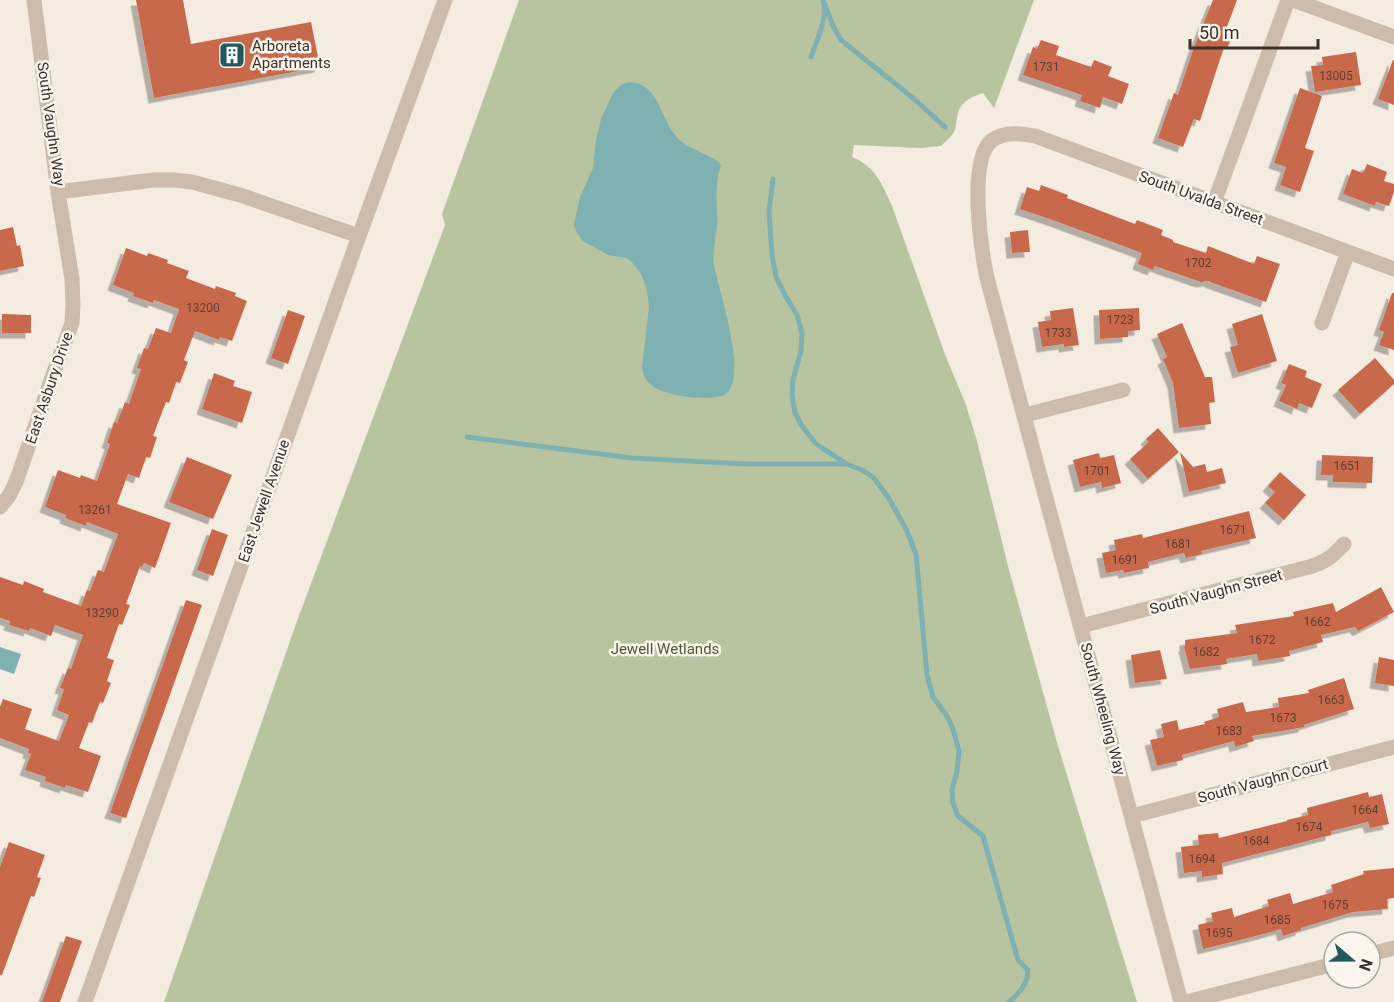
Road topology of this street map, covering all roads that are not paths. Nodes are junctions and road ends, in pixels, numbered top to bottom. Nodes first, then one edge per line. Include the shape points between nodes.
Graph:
1 (34, 0) edge
2 (445, 0) edge
3 (1288, 0) edge
4 (1293, 0) edge
5 (1394, 37) edge
6 (1007, 134) joint
7 (58, 192) junction
8 (1214, 203) junction
9 (359, 236) junction
10 (1348, 252) junction
11 (1394, 269) edge
12 (1322, 323) dead end
13 (1123, 390) dead end
14 (1025, 415) junction
15 (0, 507) edge
16 (1344, 544) dead end
17 (1081, 627) junction
18 (1394, 747) edge
19 (1132, 816) junction
20 (1322, 967) edge
21 (85, 1002) edge
22 (1181, 1002) edge
23 (1186, 1002) edge

1 - 7 street, South Vaughn Way
2 - 9 street, East Jewell Avenue
3 - 8 street
4 - 5 street
6 - 8 street, South Uvalda Street via 1035,136
6 - 14 street, South Wheeling Way via 988,143 984,152 978,183 979,212 987,278
7 - 9 street, South Vaughn Way via 153,180 192,182
7 - 15 street, East Asbury Drive via 72,279 72,323 16,482
8 - 10 street, South Uvalda Street
9 - 21 street, East Jewell Avenue
10 - 11 street, South Uvalda Street
10 - 12 street
13 - 14 street
14 - 17 street, South Wheeling Way
16 - 17 street, South Vaughn Street via 1331,558 1309,567
17 - 19 street, South Wheeling Way
18 - 19 street, South Vaughn Court
19 - 22 street, South Wheeling Way
20 - 23 street

